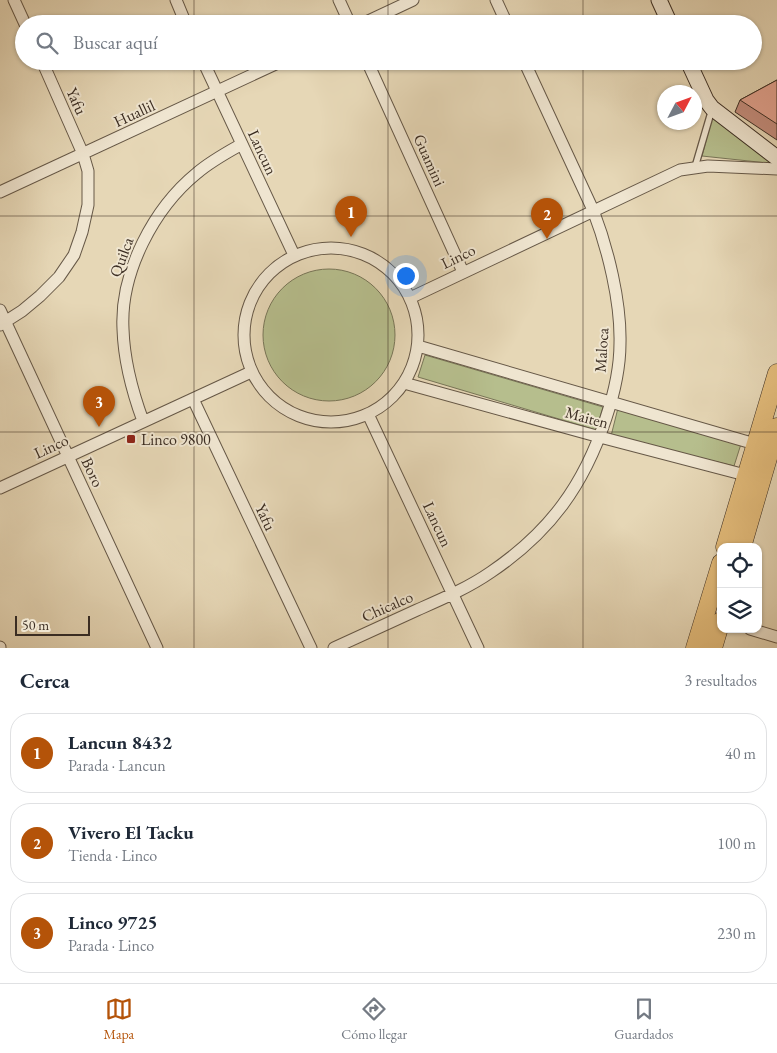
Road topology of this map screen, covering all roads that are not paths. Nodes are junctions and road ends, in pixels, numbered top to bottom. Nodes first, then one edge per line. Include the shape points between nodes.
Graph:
1 (14, 0) edge
2 (176, 0) edge
3 (339, 0) edge
4 (413, 0) edge
5 (496, 0) edge
6 (659, 0) edge
7 (21, 15) edge
8 (182, 15) edge
9 (346, 15) edge
10 (381, 15) edge
11 (503, 15) edge
12 (666, 15) edge
13 (46, 70) edge
14 (207, 70) edge
15 (263, 70) edge
16 (371, 70) edge
17 (528, 70) edge
18 (692, 70) edge
19 (217, 92) junction
20 (712, 108) junction
21 (242, 144) junction
22 (83, 154) junction
23 (777, 158) edge
24 (695, 167) junction
25 (777, 169) edge
26 (0, 192) edge
27 (593, 210) junction
28 (294, 255) junction
29 (463, 272) junction
30 (410, 298) junction
31 (0, 310) edge
32 (3, 323) edge
33 (418, 346) junction
34 (251, 372) junction
35 (777, 373) edge
36 (404, 383) junction
37 (193, 399) junction
38 (611, 402) junction
39 (368, 414) junction
40 (144, 421) junction
41 (777, 427) edge
42 (600, 437) junction
43 (763, 446) junction
44 (68, 456) junction
45 (754, 477) junction
46 (0, 488) edge
47 (728, 543) edge
48 (743, 543) edge
49 (717, 576) edge
50 (453, 594) junction
51 (717, 633) edge
52 (762, 633) edge
53 (777, 637) edge
54 (157, 648) edge
55 (311, 648) edge
56 (334, 648) edge
57 (478, 648) edge
58 (695, 648) edge
59 (713, 648) edge

1 - 7 street
2 - 8 street
3 - 9 street
4 - 10 street
5 - 11 street
6 - 12 main road
13 - 22 street, Yafu
14 - 19 street, Lancun
15 - 19 street, Huallil
16 - 29 street, Guamini
17 - 27 street, Maloca
18 - 20 main road
19 - 21 street, Lancun
19 - 22 street, Huallil
20 - 23 main road
20 - 24 lane
21 - 28 street, Lancun
21 - 40 street, Quilca via 212,161 175,194 144,239 136,260 126,292 123,328 132,392
22 - 26 street, Huallil
22 - 32 street, Yafu via 88,171 88,205 74,254 59,277 40,296
24 - 25 street, Linco
24 - 27 street, Linco via 680,170
27 - 29 street, Linco
27 - 38 street, Maloca via 606,251 619,324 619,360
28 - 30 street via 313,249 333,248 371,257 401,282
28 - 34 street via 259,285 249,306 244,329
29 - 30 street, Linco
30 - 33 street via 416,314
31 - 32 street, Boro
32 - 44 street, Boro
33 - 36 street
33 - 38 street, Maiten
34 - 37 street, Linco
34 - 39 street via 266,393 303,417 332,422
35 - 43 main road
36 - 39 street
36 - 42 street, Maiten
37 - 40 street, Linco
37 - 55 street, Yafu
38 - 42 street, Maloca
38 - 43 street, Maiten
39 - 50 street, Lancun
40 - 44 street, Linco
41 - 43 main road
42 - 45 street, Maiten
42 - 50 street, Maloca via 568,500 552,520 514,556
43 - 45 main road
44 - 46 street, Linco
44 - 54 street, Boro
45 - 47 main road
45 - 48 main road
49 - 58 main road
50 - 56 street, Chicalco
50 - 57 street, Lancun
51 - 59 main road
52 - 53 street

